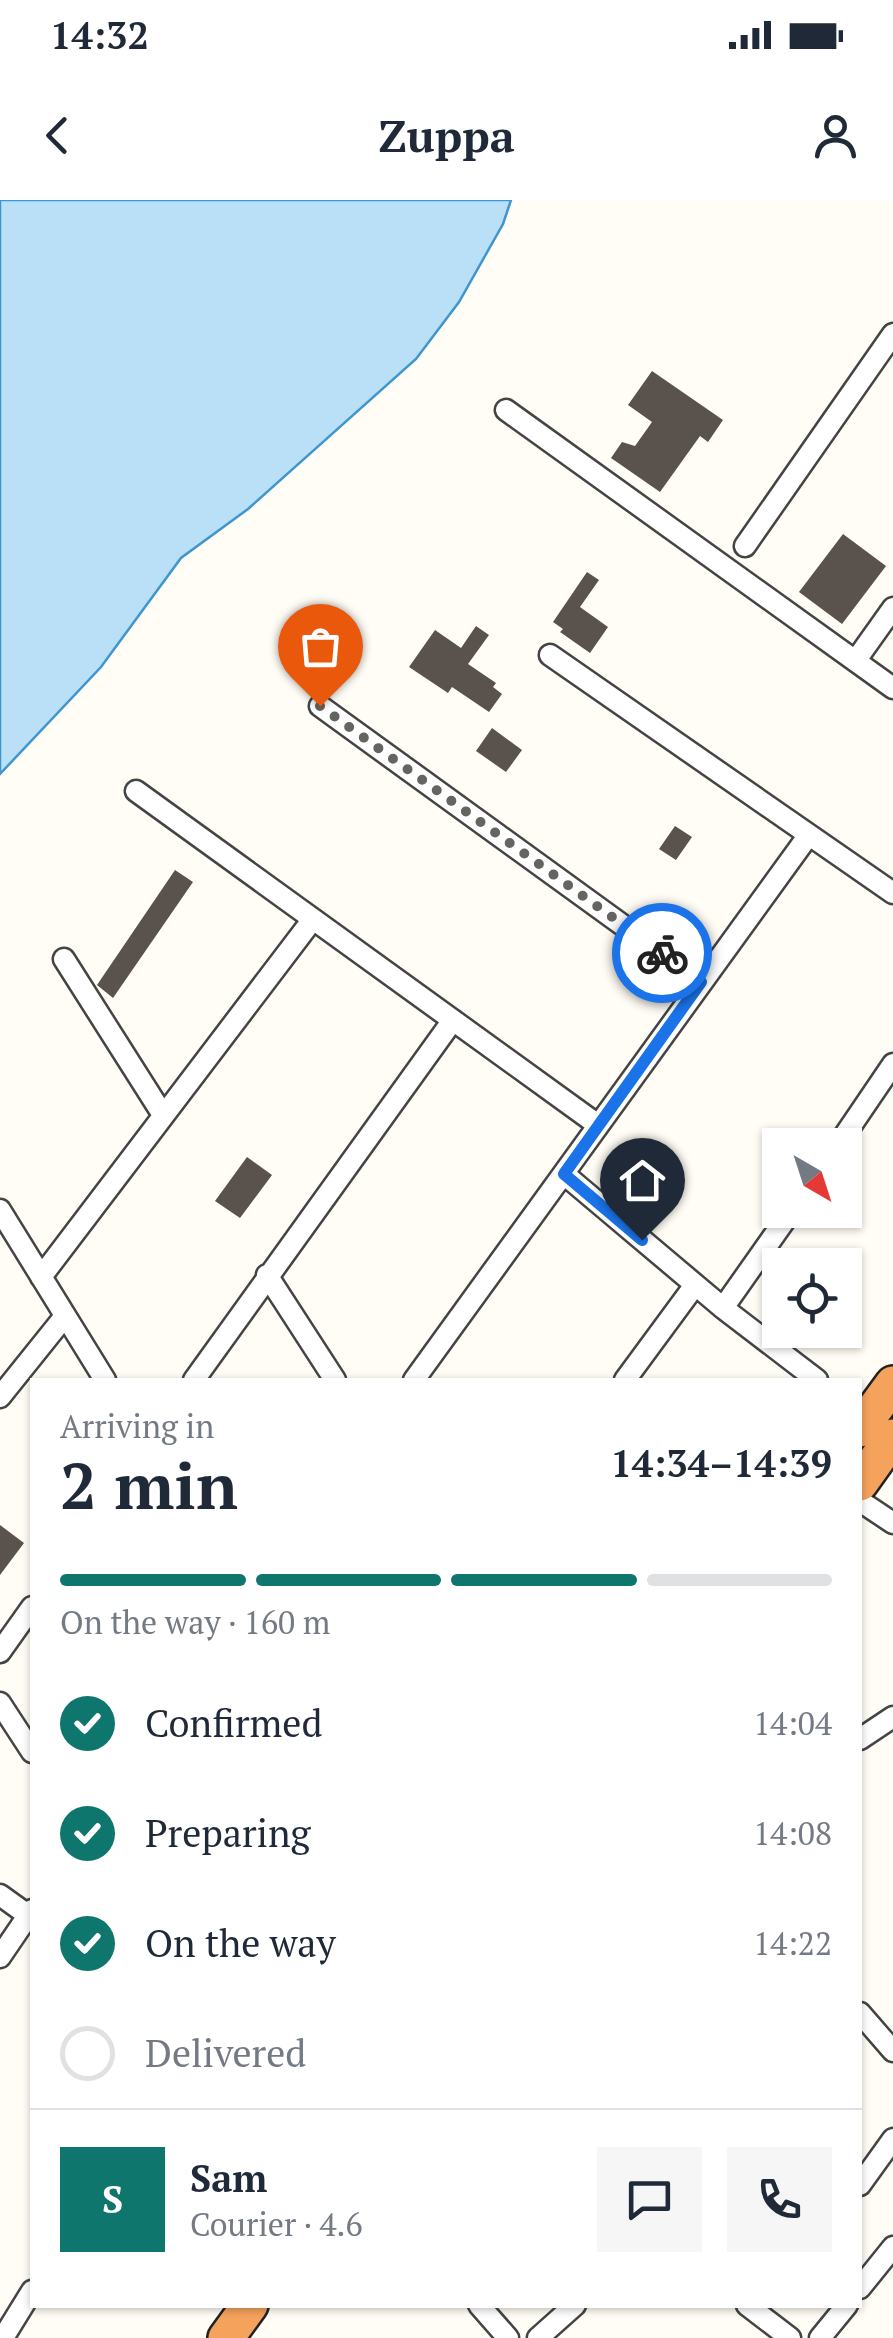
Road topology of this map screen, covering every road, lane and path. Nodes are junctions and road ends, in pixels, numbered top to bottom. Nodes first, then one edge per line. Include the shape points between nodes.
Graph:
1 (893, 334) edge
2 (506, 410) dead end
3 (745, 546) dead end
4 (893, 608) edge
5 (550, 655) dead end
6 (856, 660) junction
7 (893, 688) edge
8 (320, 706) dead end
9 (136, 791) dead end
10 (808, 836) junction
11 (893, 894) edge
12 (313, 919) junction
13 (64, 958) dead end
14 (701, 982) junction
15 (453, 1020) junction
16 (893, 1064) edge
17 (164, 1115) junction
18 (598, 1125) junction
19 (850, 1128) edge
20 (564, 1174) junction
21 (0, 1210) edge
22 (779, 1228) edge
23 (268, 1275) junction
24 (40, 1277) junction
25 (695, 1284) junction
26 (723, 1308) junction
27 (65, 1316) junction
28 (104, 1378) edge
29 (195, 1378) edge
30 (335, 1378) edge
31 (415, 1378) edge
32 (626, 1378) edge
33 (814, 1378) edge
34 (893, 1384) edge
35 (0, 1397) edge
36 (870, 1425) edge
37 (862, 1471) edge
38 (862, 1501) edge
39 (893, 1523) edge
40 (30, 1610) edge
41 (0, 1652) edge
42 (0, 1703) edge
43 (893, 1717) edge
44 (862, 1738) edge
45 (30, 1749) edge
46 (0, 1894) edge
47 (30, 1914) edge
48 (30, 1916) edge
49 (0, 1956) edge
50 (862, 2015) edge
51 (893, 2051) edge
52 (893, 2139) edge
53 (863, 2176) edge
54 (893, 2247) edge
55 (862, 2286) edge
56 (30, 2295) edge
57 (248, 2308) edge
58 (274, 2308) edge
59 (482, 2308) edge
60 (572, 2308) edge
61 (757, 2308) edge
62 (844, 2308) edge
63 (4, 2332) edge
64 (226, 2338) edge
65 (252, 2338) edge
66 (508, 2338) edge
67 (538, 2338) edge
68 (790, 2338) edge
69 (820, 2338) edge

1 - 3 street
2 - 6 street
4 - 6 street
5 - 10 street
6 - 7 street
8 - 14 street
9 - 12 street
10 - 11 street
10 - 14 street
12 - 15 street
12 - 17 street
13 - 17 street
14 - 18 street
15 - 18 street
15 - 23 street
16 - 19 street
17 - 24 street
18 - 20 street
20 - 25 street
20 - 31 street
21 - 24 street
22 - 26 street
23 - 29 street
23 - 30 street
24 - 27 street
25 - 26 street
25 - 32 street
26 - 33 street
27 - 28 street
27 - 35 street
34 - 36 highway
36 - 37 highway
38 - 39 street
40 - 41 street
42 - 45 street
43 - 44 street
46 - 47 street
48 - 49 street
50 - 51 street
52 - 53 street
54 - 55 street
56 - 63 street
57 - 64 highway
58 - 65 highway
59 - 66 street
60 - 67 street
61 - 68 street
62 - 69 street

